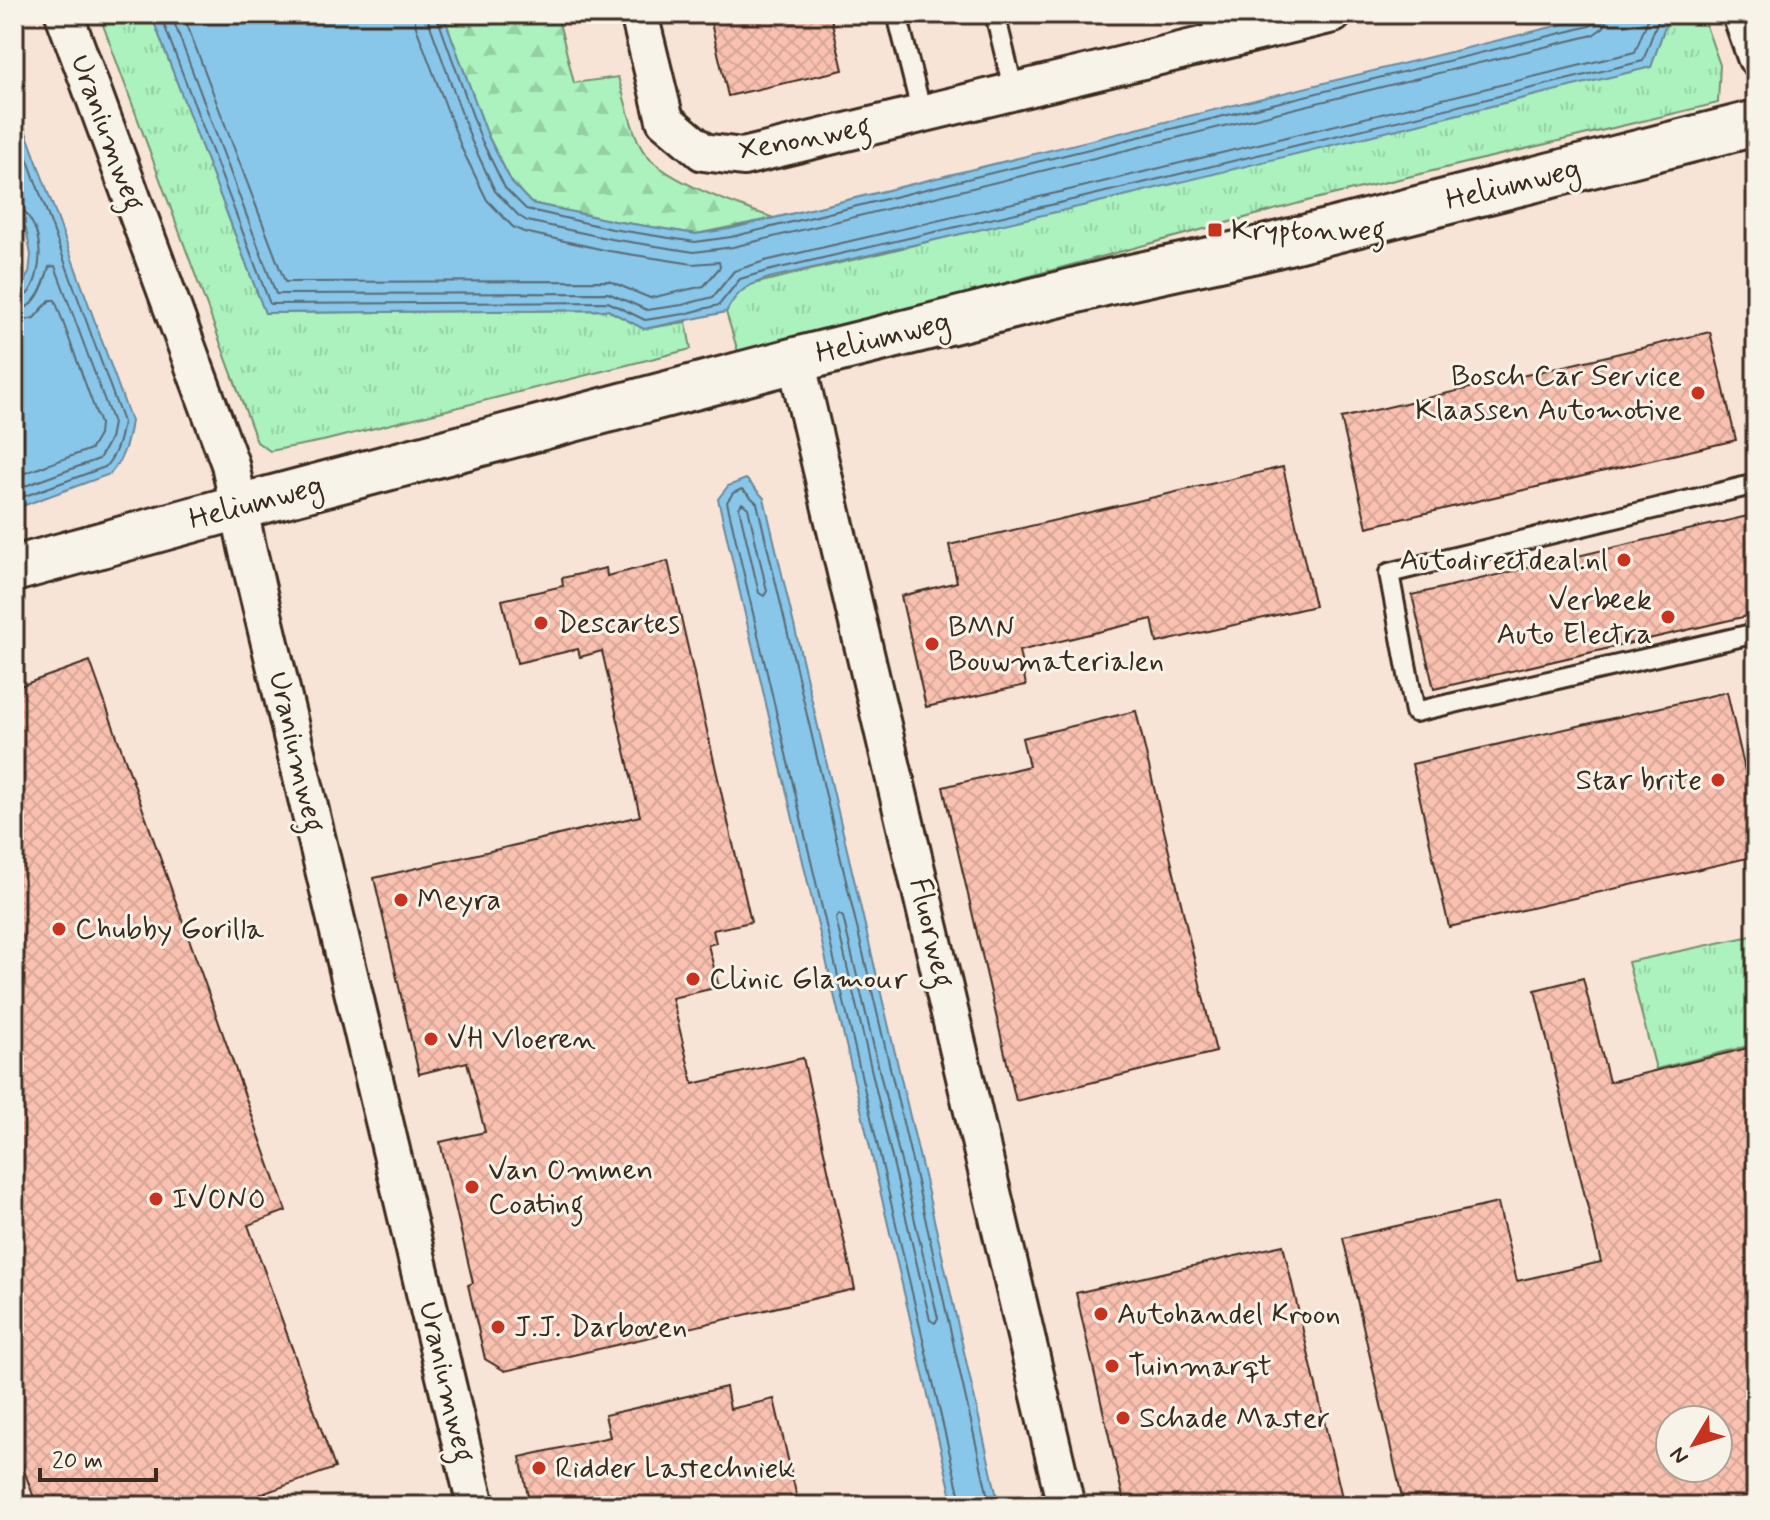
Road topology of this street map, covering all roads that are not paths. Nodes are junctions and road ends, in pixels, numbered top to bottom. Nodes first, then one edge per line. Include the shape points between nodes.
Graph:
1 (64, 14) edge
2 (639, 14) edge
3 (897, 14) edge
4 (995, 14) edge
5 (1741, 14) edge
6 (1310, 17) edge
7 (1214, 28) edge
8 (1756, 57) edge
9 (1014, 92) junction
10 (922, 114) junction
11 (1756, 123) edge
12 (796, 360) junction
13 (1756, 484) edge
14 (239, 507) junction
15 (14, 569) edge
16 (1756, 633) edge
17 (476, 1506) edge
18 (1066, 1506) edge

1 - 14 street, Uraniumweg via 230,464
2 - 10 street, Xenonweg via 665,120 703,152 743,157
3 - 10 lane
4 - 9 lane
5 - 8 street
6 - 7 street, Xenonweg
7 - 9 street, Xenonweg
9 - 10 street, Xenonweg
11 - 12 street, Heliumweg
12 - 14 street, Heliumweg
12 - 18 street, Fluorweg
13 - 16 lane via 1389,573 1415,712
14 - 15 street, Heliumweg
14 - 17 street, Uraniumweg

